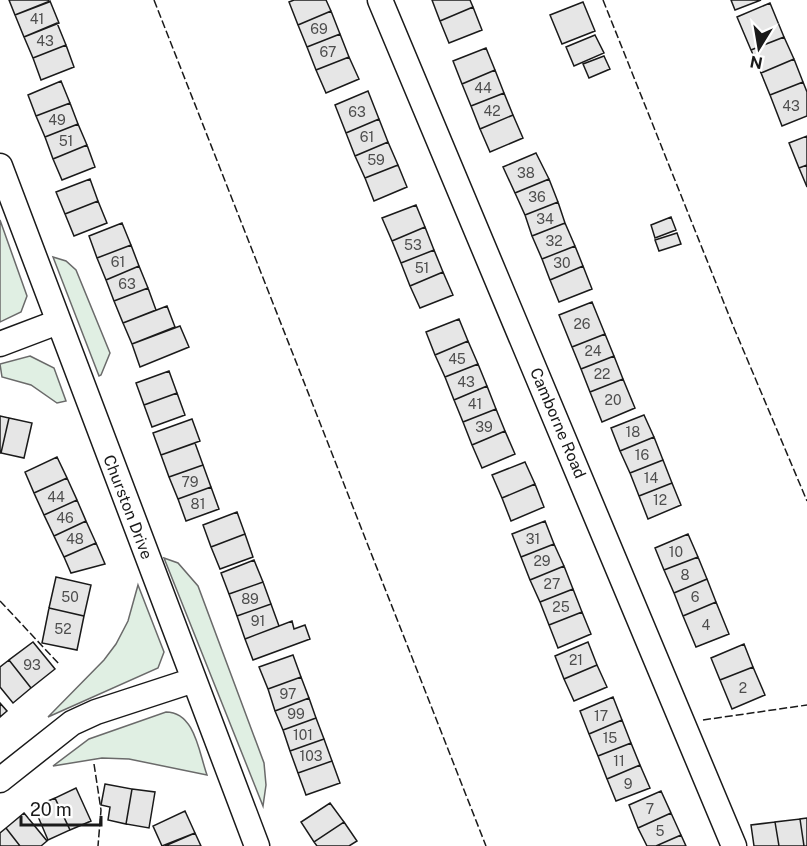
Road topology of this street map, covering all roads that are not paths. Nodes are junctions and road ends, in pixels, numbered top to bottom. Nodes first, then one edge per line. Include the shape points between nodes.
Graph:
1 (380, 0) edge
2 (0, 166) edge
3 (58, 322) junction
4 (0, 344) edge
5 (194, 680) junction
6 (0, 780) edge
7 (257, 846) edge
8 (734, 846) edge

1 - 8 street, Camborne Road
2 - 3 street, Churston Drive
3 - 4 street
3 - 5 street, Churston Drive
5 - 6 street via 72,723
5 - 7 street, Churston Drive

